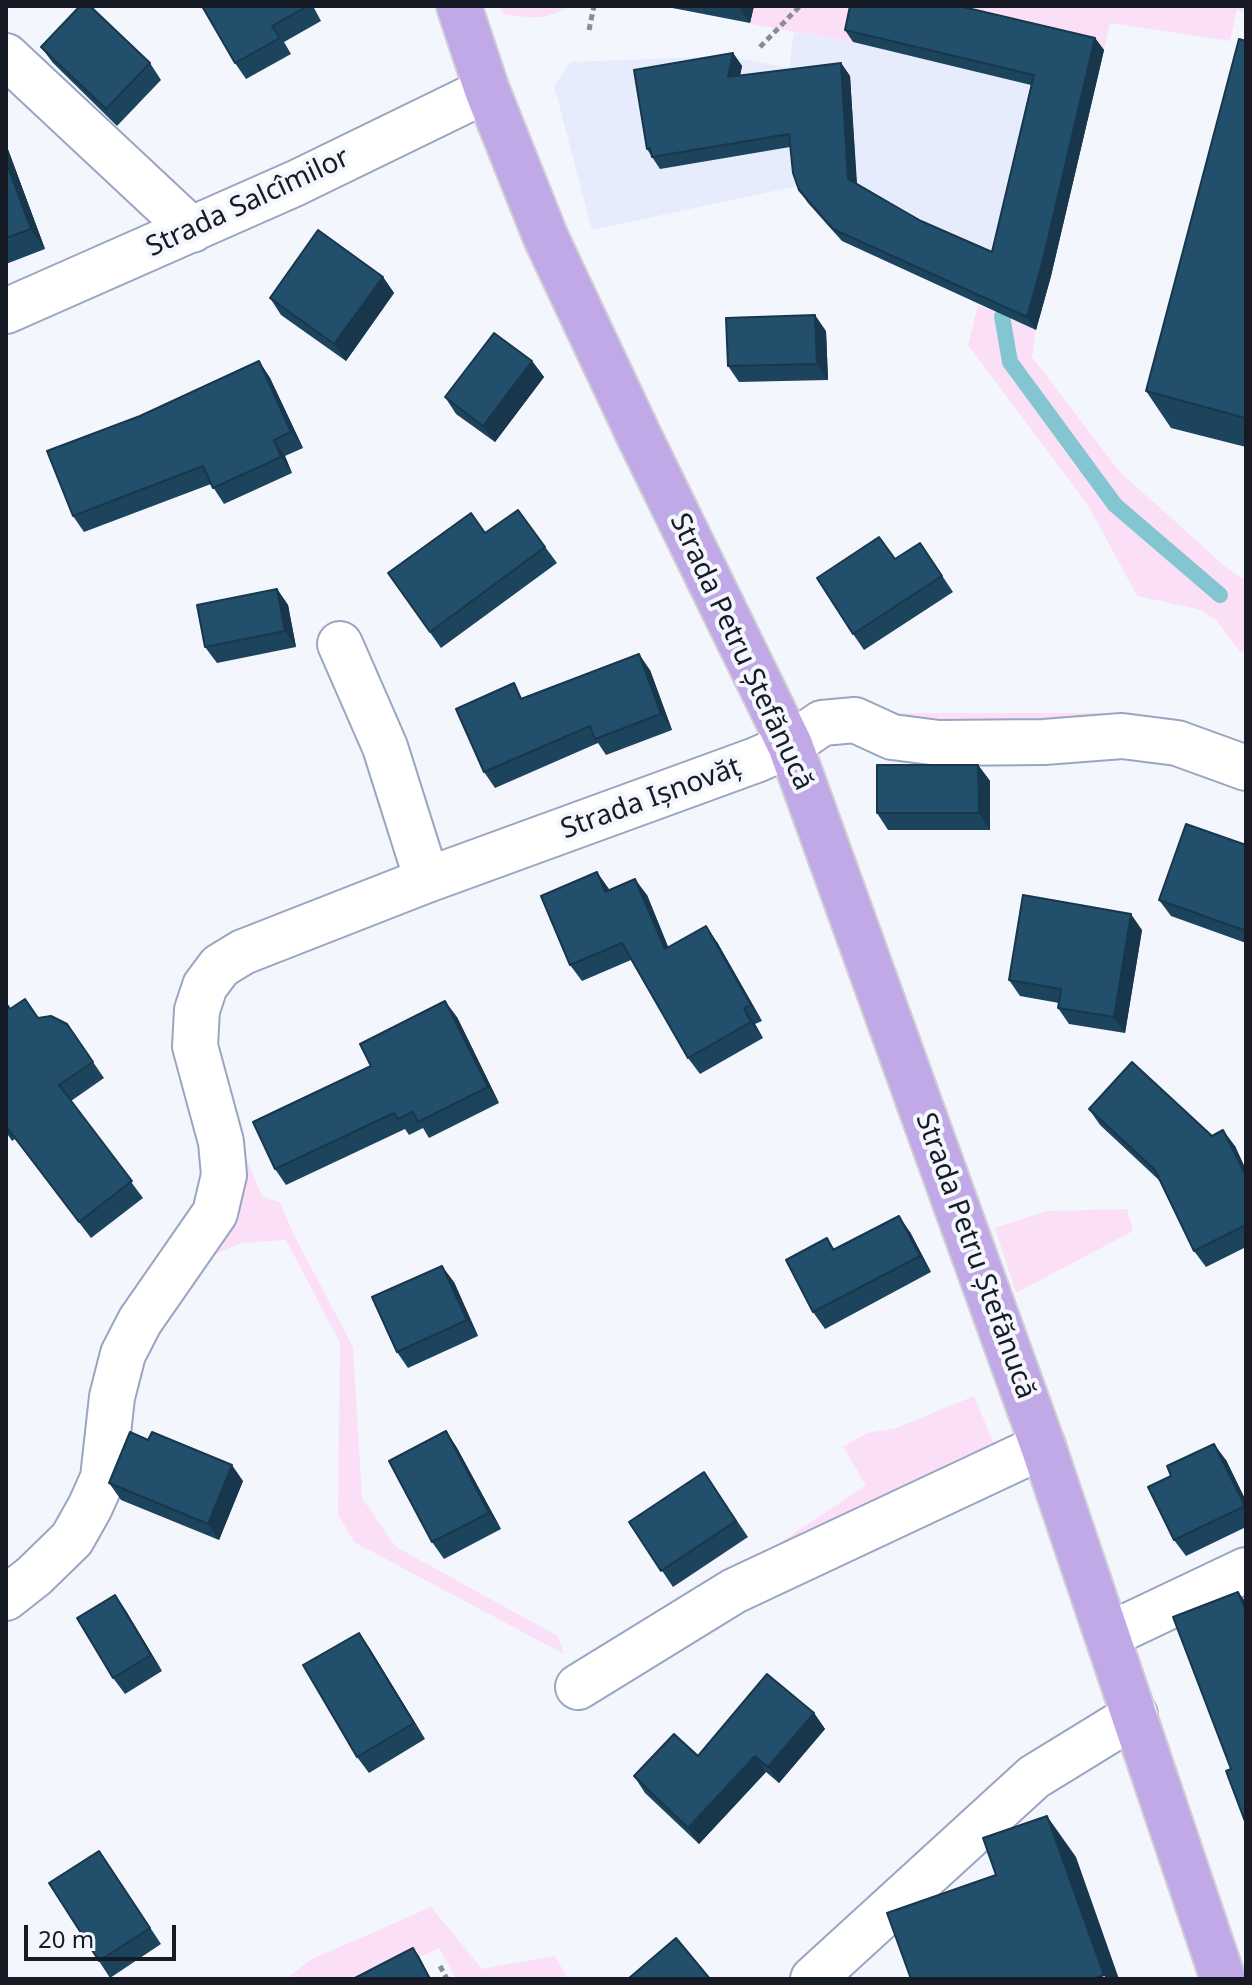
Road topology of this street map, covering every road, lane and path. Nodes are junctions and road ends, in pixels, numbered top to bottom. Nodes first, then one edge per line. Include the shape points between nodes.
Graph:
1 (459, 6) edge
2 (594, 6) edge
3 (800, 6) edge
4 (589, 30) dead end
5 (760, 47) dead end
6 (6, 56) edge
7 (487, 90) junction
8 (192, 230) junction
9 (6, 311) edge
10 (340, 644) dead end
11 (790, 745) junction
12 (1246, 768) edge
13 (427, 880) junction
14 (1043, 1446) junction
15 (1246, 1570) edge
16 (6, 1598) edge
17 (1109, 1635) junction
18 (578, 1687) dead end
19 (1135, 1715) junction
20 (440, 1966) dead end
21 (1230, 1974) edge
22 (447, 1979) edge
23 (813, 1979) edge

1 - 7 main road, Strada Petru Ștefănucă
2 - 4 path
3 - 5 path
6 - 8 street
7 - 8 street, Strada Salcîmilor
7 - 11 main road, Strada Petru Ștefănucă via 552,252
8 - 9 street, Strada Salcîmilor
10 - 13 street via 385,747
11 - 12 street, Strada Ișnovăț via 822,723 855,720 892,737 939,743 1122,736 1177,743
11 - 13 street, Strada Ișnovăț
11 - 14 main road, Strada Petru Ștefănucă
13 - 16 street, Strada Ișnovăț via 243,952 220,966 205,986 195,1046 221,1142 224,1175 215,1213 123,1354 112,1397 103,1478 90,1507 72,1539
14 - 17 main road, Strada Petru Ștefănucă
14 - 18 street via 734,1591
15 - 17 street
17 - 19 main road, Strada Petru Ștefănucă
19 - 21 main road, Strada Petru Ștefănucă
19 - 23 street via 1034,1777
20 - 22 path

